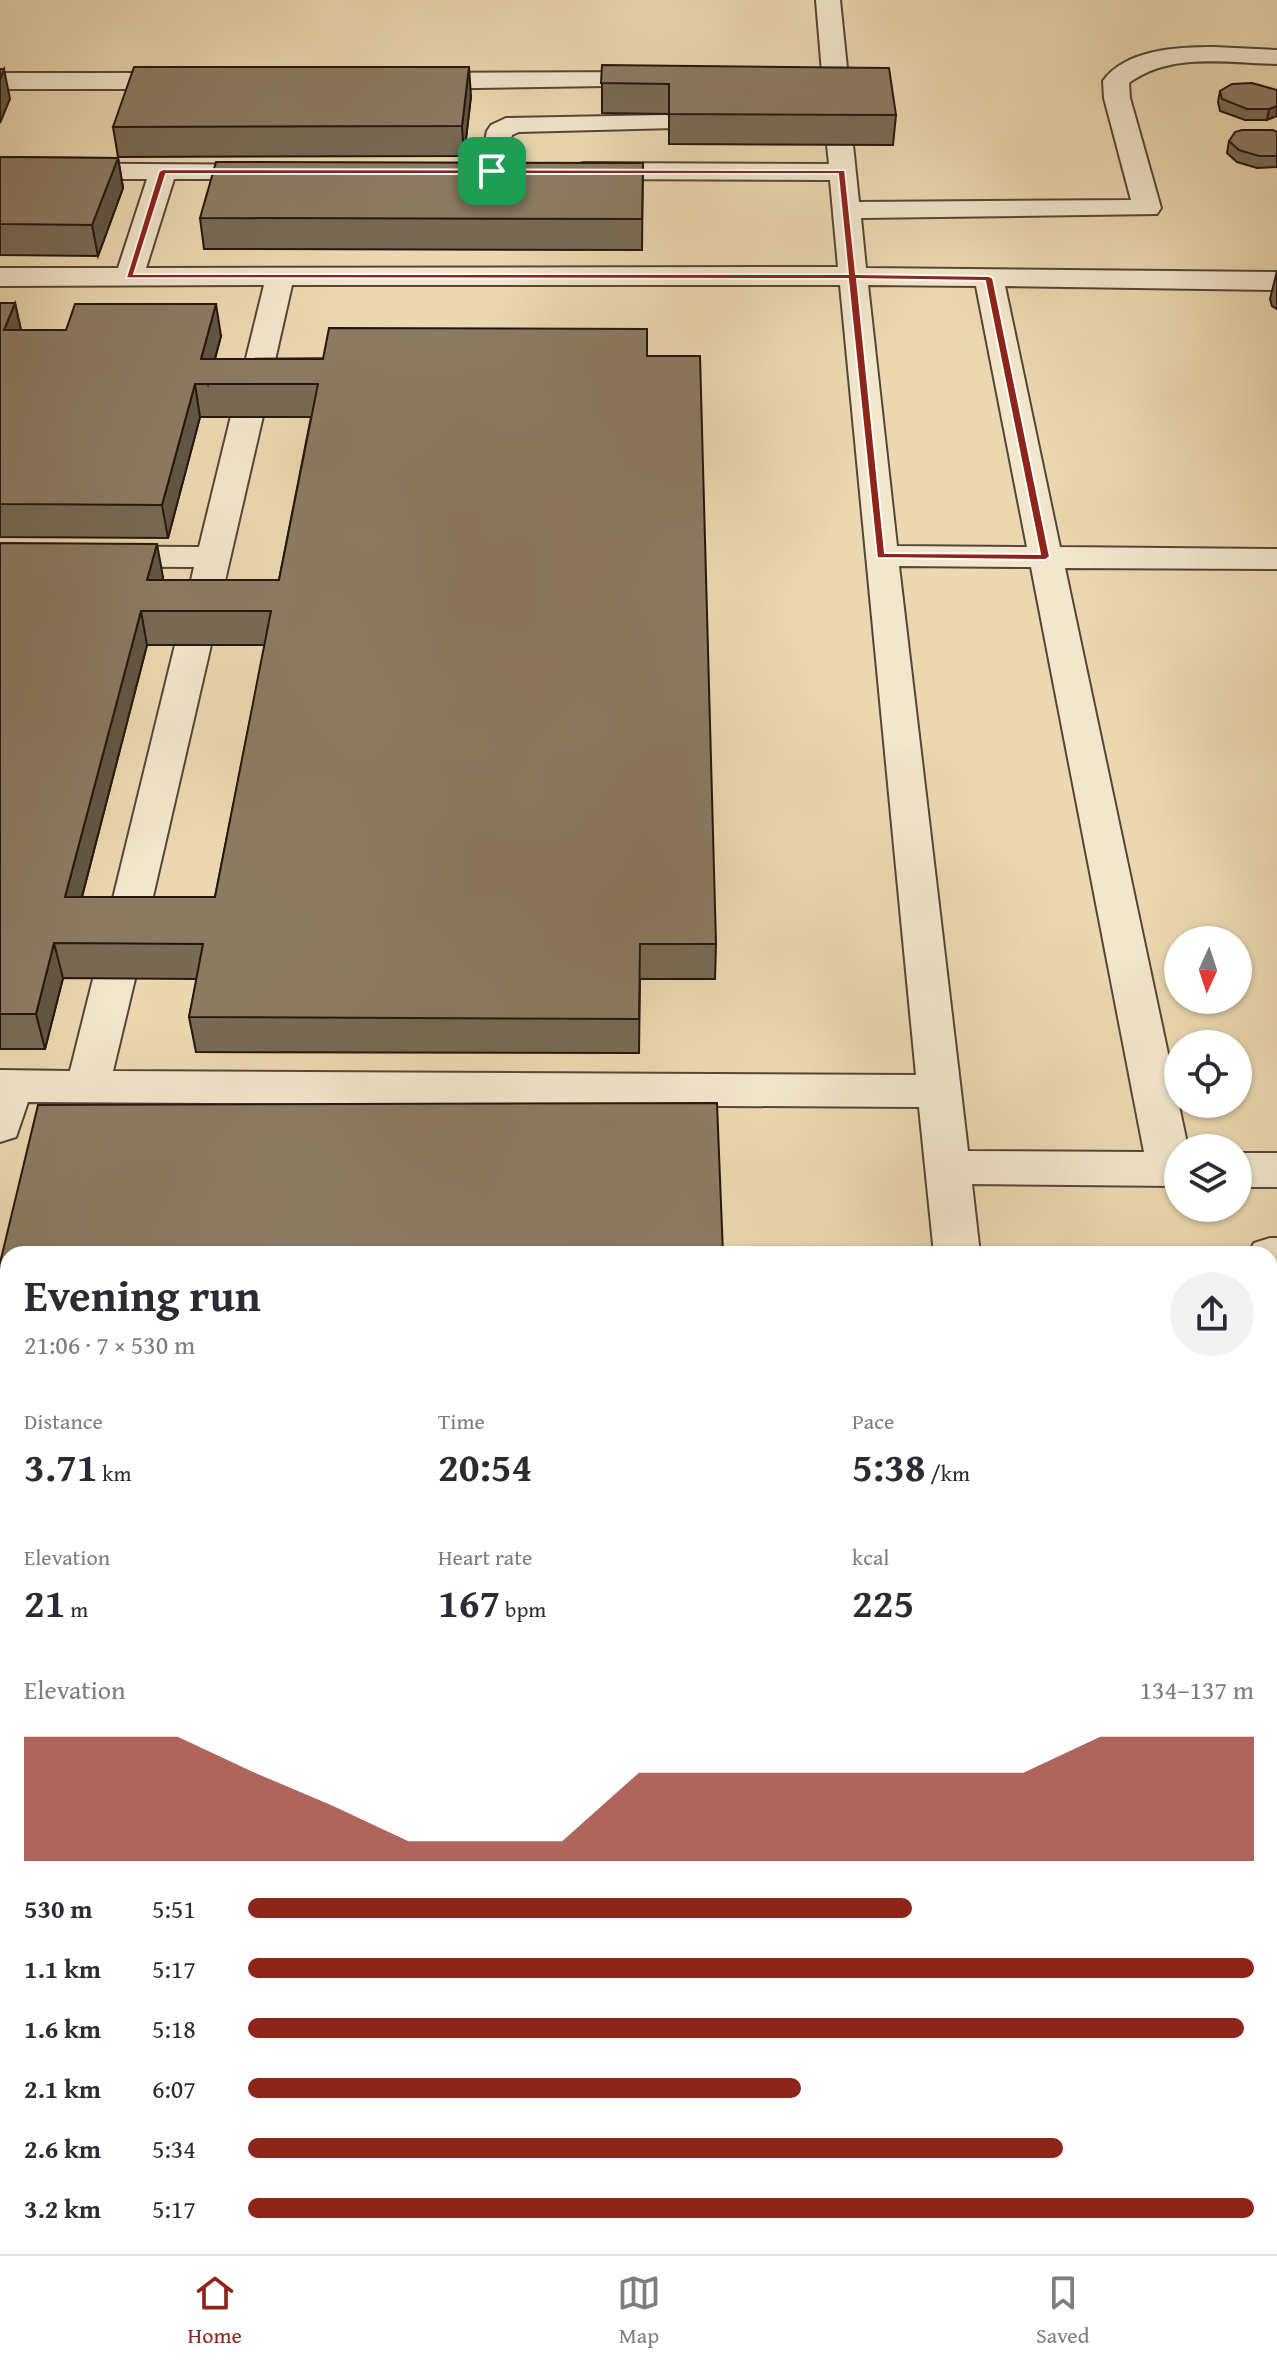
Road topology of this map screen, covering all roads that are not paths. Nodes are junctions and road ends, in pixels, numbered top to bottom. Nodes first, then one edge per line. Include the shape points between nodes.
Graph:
1 (828, 0) edge
2 (1277, 57) edge
3 (678, 80) edge
4 (804, 80) edge
5 (0, 81) edge
6 (221, 81) edge
7 (378, 81) edge
8 (666, 123) edge
9 (0, 171) edge
10 (163, 171) junction
11 (304, 171) edge
12 (461, 171) edge
13 (492, 171) junction
14 (524, 171) edge
15 (556, 171) edge
16 (845, 210) junction
17 (852, 276) junction
18 (0, 277) edge
19 (129, 277) junction
20 (280, 277) junction
21 (989, 278) junction
22 (1277, 281) edge
23 (0, 556) edge
24 (881, 556) junction
25 (214, 557) junction
26 (1045, 557) junction
27 (1277, 559) edge
28 (125, 931) edge
29 (114, 979) edge
30 (88, 1086) junction
31 (940, 1091) junction
32 (4, 1099) edge
33 (1167, 1134) edge
34 (949, 1167) junction
35 (1164, 1169) edge
36 (1252, 1170) edge
37 (1277, 1170) edge
38 (956, 1246) edge

1 - 4 lane via 836,89
2 - 16 lane via 1174,56 1148,60 1116,81 1147,208
3 - 7 lane
5 - 6 lane
8 - 13 lane via 515,124 500,131
9 - 10 lane
10 - 11 lane
10 - 19 lane
12 - 13 lane
13 - 14 lane
15 - 16 lane via 841,158
16 - 17 lane
17 - 20 lane
17 - 21 lane
17 - 24 lane
18 - 19 lane
19 - 20 lane
20 - 25 lane
21 - 22 lane
21 - 26 lane
23 - 25 lane
24 - 26 lane
24 - 31 lane
25 - 28 lane
26 - 27 lane
26 - 33 lane
29 - 30 lane
30 - 31 lane
30 - 32 lane
31 - 34 lane
34 - 35 lane
34 - 38 lane
36 - 37 lane

